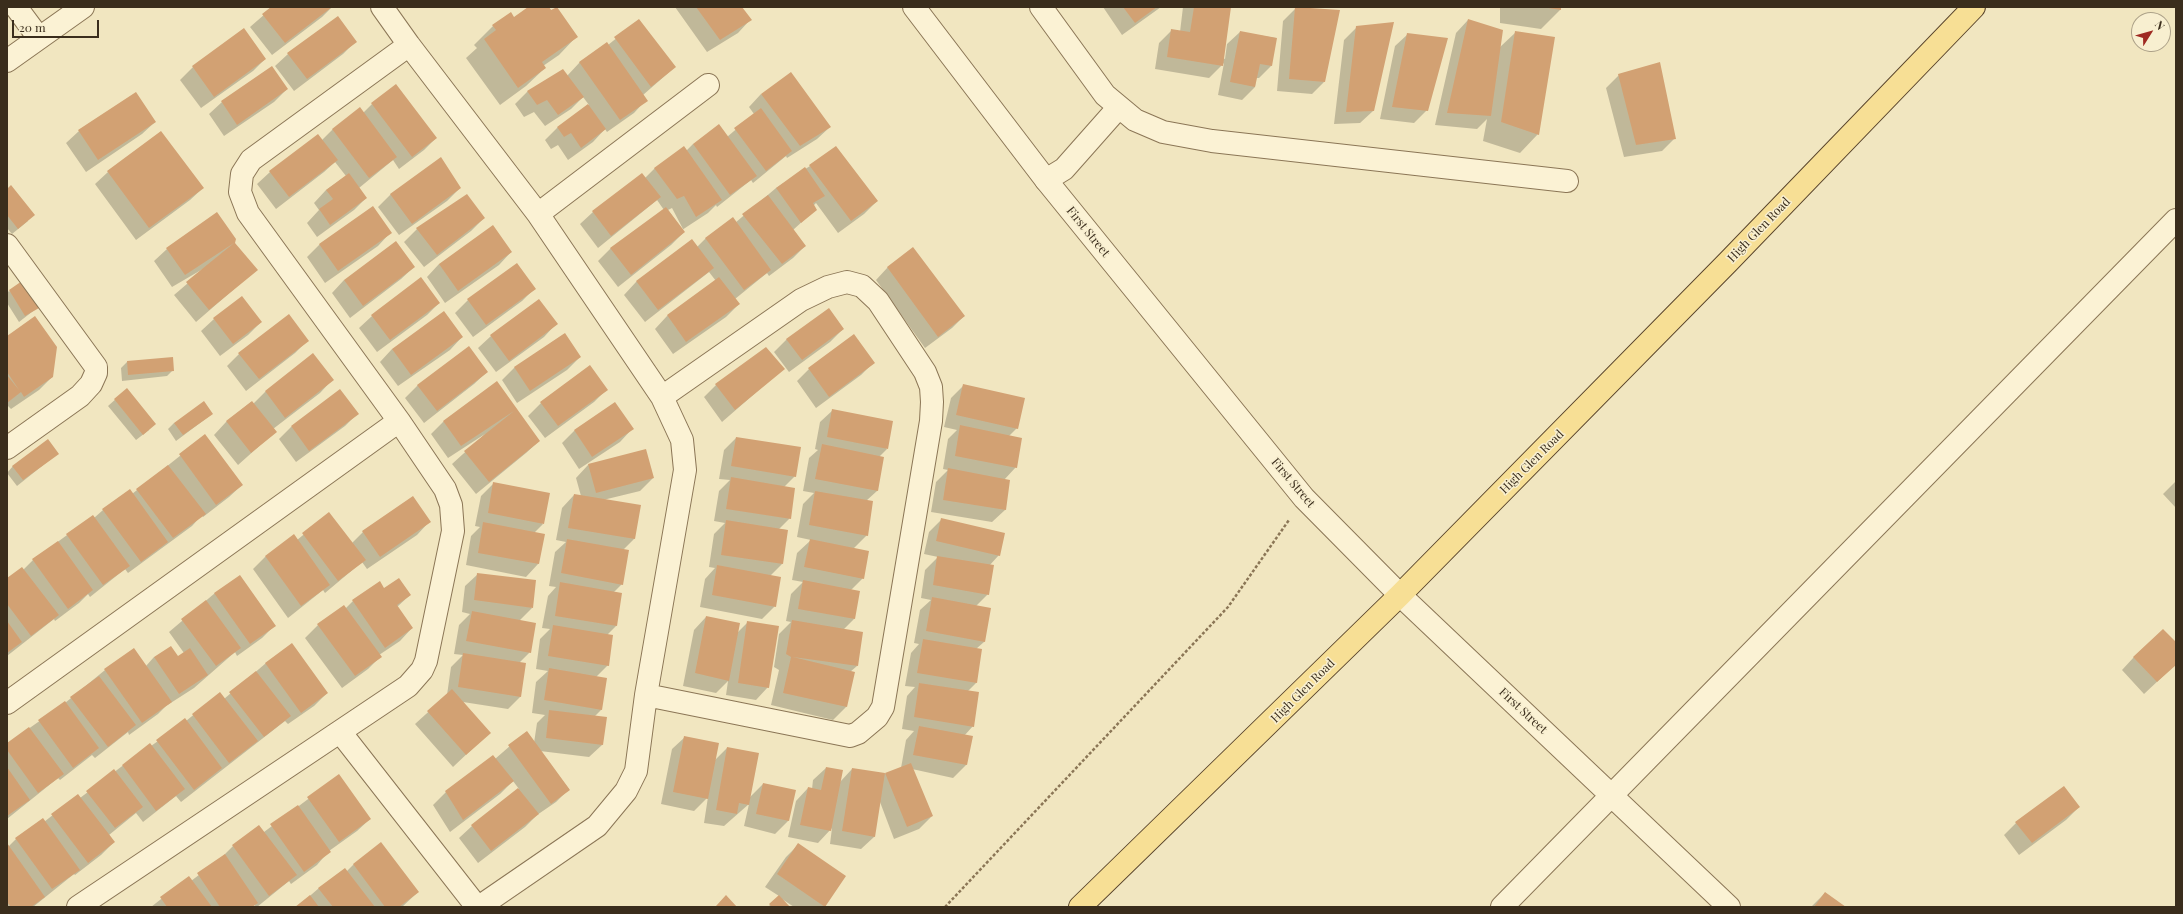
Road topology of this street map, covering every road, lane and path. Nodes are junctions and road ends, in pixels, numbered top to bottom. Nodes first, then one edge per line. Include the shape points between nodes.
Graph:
1 (16, 7) edge
2 (83, 7) edge
3 (382, 7) edge
4 (914, 7) edge
5 (1041, 7) edge
6 (1974, 7) edge
7 (39, 38) junction
8 (409, 45) junction
9 (7, 61) edge
10 (708, 85) dead end
11 (1118, 108) junction
12 (1046, 180) junction
13 (1567, 180) dead end
14 (538, 214) junction
15 (2176, 220) edge
16 (7, 245) edge
17 (662, 397) junction
18 (399, 421) junction
19 (7, 448) edge
20 (1304, 498) junction
21 (1400, 596) junction
22 (646, 695) junction
23 (7, 703) edge
24 (341, 733) junction
25 (1612, 795) junction
26 (78, 907) edge
27 (478, 907) edge
28 (945, 907) edge
29 (1080, 907) edge
30 (1502, 907) edge
31 (1729, 907) edge

1 - 7 street
2 - 7 street
3 - 8 street
4 - 12 street, First Street
5 - 11 street via 1105,95
6 - 21 main road, High Glen Road
7 - 9 street
8 - 14 street
8 - 18 street via 251,160 242,174 240,184 243,203 248,213
10 - 14 street
11 - 12 street via 1064,169
11 - 13 street via 1135,120 1163,132 1212,141
12 - 20 street, First Street
14 - 17 street
15 - 25 street
16 - 19 street via 96,367 91,384 80,396
17 - 22 street via 682,440 685,470
17 - 22 street via 801,300 828,287 846,282 862,286 878,301 925,372 931,387 932,402 883,707 877,717 850,736
18 - 23 street
18 - 24 street via 445,489 451,505 453,531 422,670 408,686
20 - 21 street, First Street
20 - 28 path via 1228,607
21 - 25 street, First Street
21 - 29 main road, High Glen Road
22 - 27 street via 636,771 614,808 597,826
24 - 26 street
24 - 27 street
25 - 30 street
25 - 31 street, First Street

